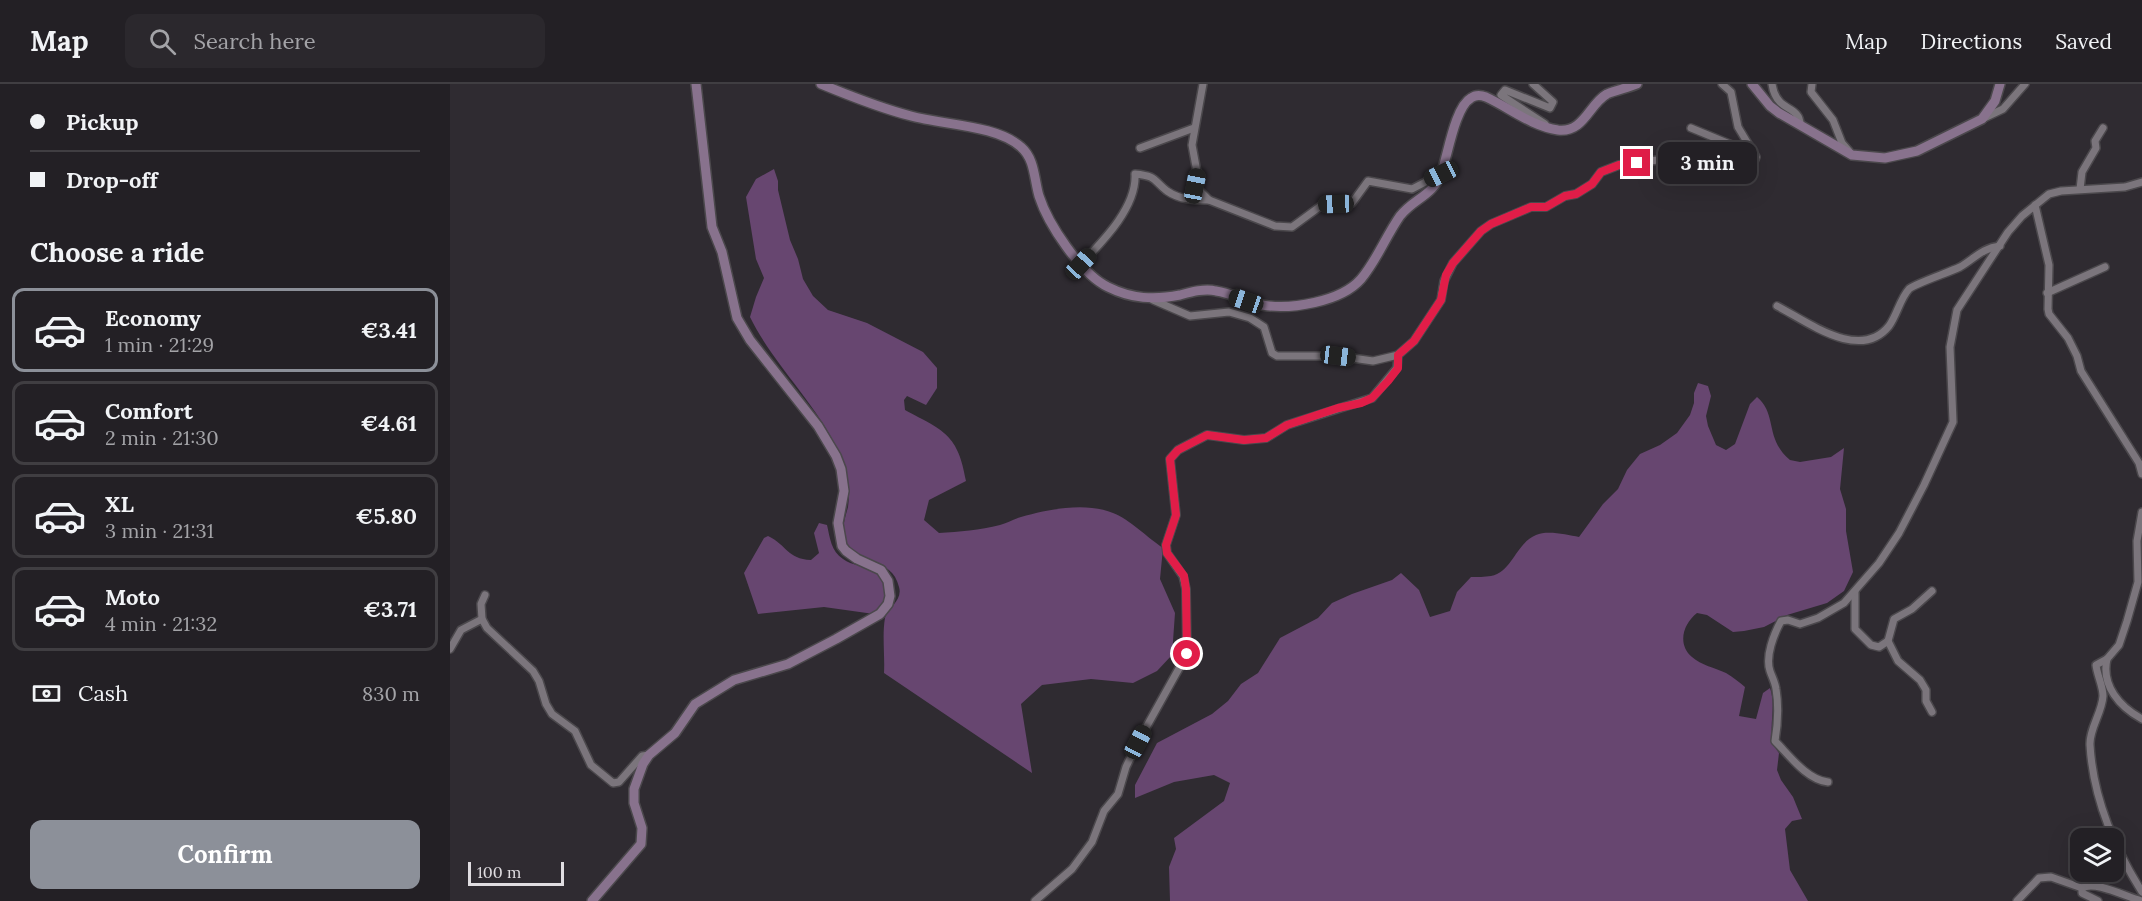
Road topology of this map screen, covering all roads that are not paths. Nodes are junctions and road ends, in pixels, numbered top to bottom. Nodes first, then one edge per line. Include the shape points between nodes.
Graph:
1 (696, 84) edge
2 (821, 84) edge
3 (1203, 84) edge
4 (1533, 84) edge
5 (1637, 84) edge
6 (1722, 84) edge
7 (1752, 84) edge
8 (1772, 84) edge
9 (1812, 84) edge
10 (2000, 84) edge
11 (2025, 84) edge
12 (1982, 119) junction
13 (1800, 124) junction
14 (1194, 128) junction
15 (1690, 128) dead end
16 (2103, 128) dead end
17 (1552, 129) junction
18 (1140, 148) dead end
19 (1852, 155) junction
20 (1659, 160) dead end
21 (1441, 174) junction
22 (2142, 182) edge
23 (2080, 189) junction
24 (1209, 200) junction
25 (2035, 205) junction
26 (2000, 246) junction
27 (1081, 264) junction
28 (2105, 267) dead end
29 (2047, 293) junction
30 (1153, 300) junction
31 (1777, 306) dead end
32 (1398, 355) junction
33 (2142, 474) edge
34 (2142, 512) edge
35 (1932, 591) dead end
36 (1855, 592) junction
37 (485, 596) dead end
38 (482, 619) junction
39 (1888, 641) junction
40 (450, 649) edge
41 (2107, 659) junction
42 (1932, 712) dead end
43 (2142, 719) edge
44 (650, 755) junction
45 (1828, 782) dead end
46 (2082, 888) junction
47 (2142, 892) edge
48 (592, 901) edge
49 (1035, 901) edge
50 (2017, 901) edge
51 (2098, 901) edge
52 (2142, 901) edge

1 - 44 street via 712,227 726,266 737,318 836,456 843,485 838,523 842,546 856,559 881,570 888,581 890,596 880,614 846,633 788,664 734,680 705,697 695,704 675,733
2 - 27 street via 885,109 990,131 1016,142 1030,158 1047,215
3 - 14 street
4 - 17 street via 1553,102 1550,108 1505,90 1501,95
5 - 17 street via 1607,95 1572,128
6 - 15 street via 1731,92 1738,128 1756,157 1752,166 1737,147
7 - 13 street via 1770,106
8 - 13 street via 1777,98 1796,113
9 - 19 street via 1811,92 1833,120 1842,143
10 - 12 street via 1995,101
11 - 12 street via 2003,109
12 - 19 street via 1900,156
13 - 19 street
14 - 18 street
14 - 24 street via 1195,186
16 - 23 street via 2082,172
17 - 21 street via 1486,97 1473,96 1461,109
20 - 32 street via 1619,165 1601,172 1592,184 1576,194 1546,207 1531,207 1481,231 1453,263 1441,300 1414,341
21 - 24 street via 1412,189 1368,181 1352,203 1322,205 1292,227 1275,226
21 - 30 street via 1434,189 1400,216 1362,278 1336,296 1270,307 1209,290
22 - 23 street via 2125,187
23 - 25 street via 2049,194
24 - 27 street via 1187,200 1168,192 1157,180 1135,174 1130,201 1108,235
25 - 26 street via 2008,232
25 - 29 street via 2049,265
26 - 31 street via 1989,247 1962,266 1909,288 1888,327 1871,340 1839,339
26 - 36 street via 1957,310 1950,347 1953,422 1899,533
27 - 30 street via 1106,286
28 - 29 street
29 - 33 street via 2049,314 2068,338 2082,371
30 - 32 street via 1190,316 1229,312 1250,318 1264,327 1270,350 1277,356 1338,356 1373,361
32 - 49 street via 1398,368 1372,398 1287,425 1266,438 1244,440 1207,435 1178,450 1170,459 1176,515 1166,545 1167,553 1184,576 1187,654 1138,742 1118,794 1104,812 1092,842 1071,869
34 - 41 street via 2137,540 2138,582 2122,639
35 - 39 street via 1894,619
36 - 39 street via 1855,629 1871,645 1879,647
36 - 45 street via 1818,618 1800,624 1781,621 1770,649 1769,669 1776,685 1779,712 1775,741 1802,768 1819,781
37 - 38 street
38 - 40 street via 461,630
38 - 44 street via 533,671 552,714 575,731 590,762 608,780 617,783 642,756
39 - 42 street via 1898,661 1920,680
41 - 43 street via 2104,671 2110,689 2118,702
41 - 47 street via 2096,665 2103,697 2090,742 2093,771 2102,810
44 - 48 street via 634,789 643,839
46 - 50 street via 2051,877 2039,878
46 - 51 street via 2082,893
46 - 52 street via 2096,885

